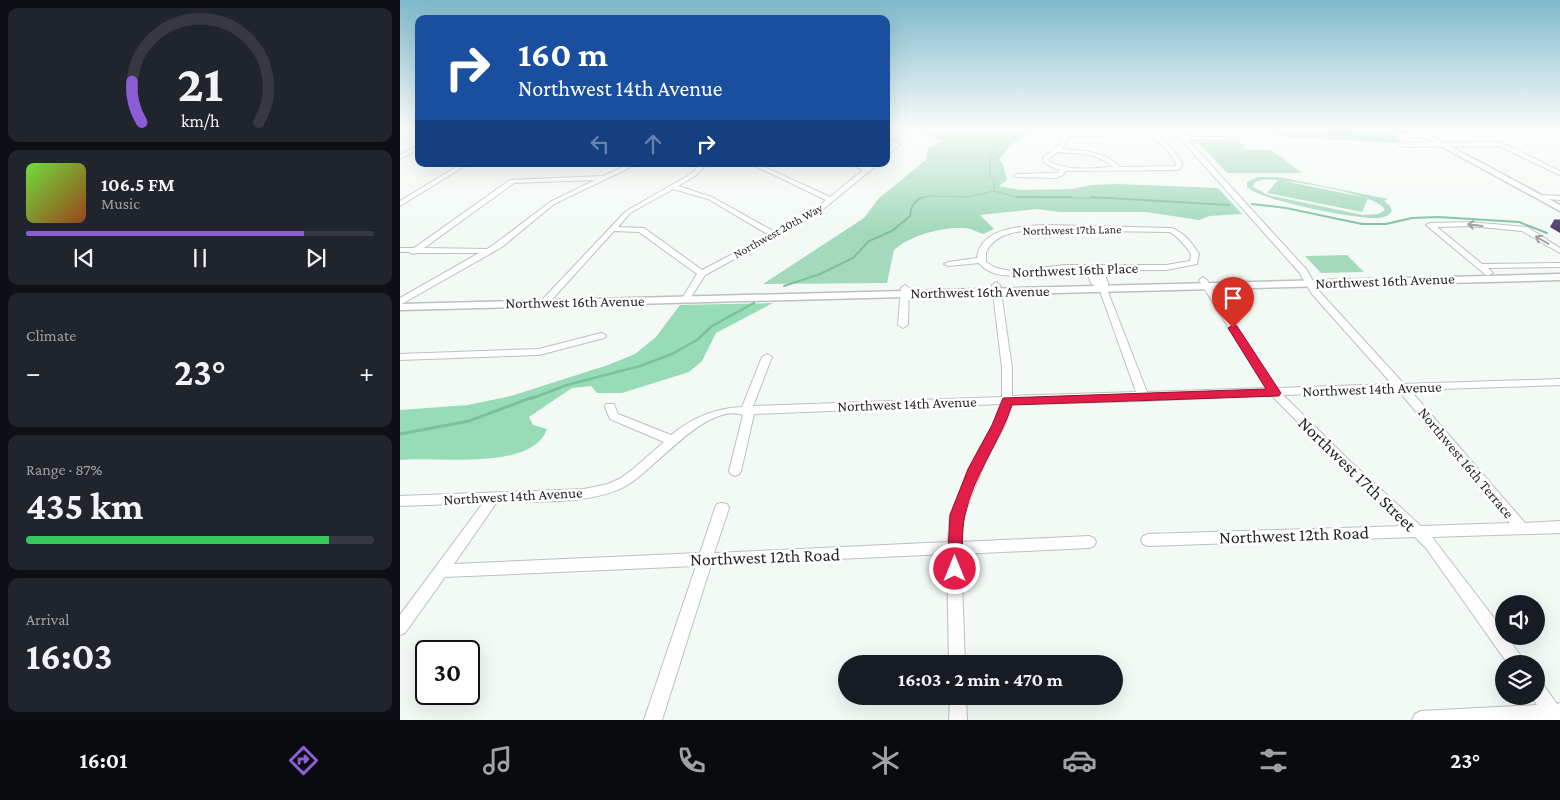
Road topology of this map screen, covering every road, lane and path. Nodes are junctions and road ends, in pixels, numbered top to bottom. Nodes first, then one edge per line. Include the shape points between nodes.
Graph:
1 (1046, 162) edge
2 (1112, 162) edge
3 (1177, 162) edge
4 (1205, 162) edge
5 (1469, 162) edge
6 (1536, 162) edge
7 (460, 167) edge
8 (628, 167) edge
9 (701, 167) edge
10 (760, 167) edge
11 (860, 167) edge
12 (872, 167) edge
13 (1117, 168) junction
14 (1062, 169) junction
15 (868, 170) junction
16 (1560, 173) edge
17 (1493, 175) junction
18 (1017, 176) dead end
19 (606, 178) junction
20 (673, 187) junction
21 (1541, 198) junction
22 (1557, 198) edge
23 (831, 200) junction
24 (400, 204) edge
25 (1560, 208) edge
26 (1560, 213) edge
27 (611, 229) junction
28 (775, 235) junction
29 (400, 250) edge
30 (490, 251) junction
31 (1560, 251) edge
32 (413, 252) junction
33 (1195, 254) joint
34 (982, 260) junction
35 (948, 264) dead end
36 (1560, 265) edge
37 (1093, 267) junction
38 (1560, 271) edge
39 (702, 273) junction
40 (1489, 273) junction
41 (1560, 277) edge
42 (1308, 280) junction
43 (1205, 283) junction
44 (1101, 285) junction
45 (996, 289) junction
46 (905, 291) junction
47 (687, 296) junction
48 (546, 300) junction
49 (401, 302) edge
50 (902, 325) dead end
51 (601, 336) dead end
52 (767, 357) dead end
53 (400, 358) edge
54 (1560, 382) edge
55 (1400, 387) junction
56 (1275, 393) junction
57 (1143, 397) junction
58 (1007, 401) junction
59 (610, 406) dead end
60 (746, 411) junction
61 (671, 440) junction
62 (735, 471) dead end
63 (494, 497) junction
64 (400, 501) edge
65 (722, 508) dead end
66 (1560, 527) edge
67 (1521, 528) junction
68 (1418, 533) junction
69 (1148, 540) dead end
70 (1089, 542) dead end
71 (954, 550) junction
72 (705, 560) junction
73 (441, 571) junction
74 (400, 628) edge
75 (957, 655) edge
76 (1511, 655) edge
77 (1545, 700) edge
78 (958, 705) edge
79 (1557, 714) edge
80 (653, 720) edge
81 (958, 720) edge
82 (1421, 720) edge

1 - 14 street
2 - 13 street
3 - 13 street via 1178,168
4 - 42 street, Northwest 16th Terrace
5 - 17 main road
6 - 16 street
7 - 24 street
8 - 19 street
9 - 20 street
10 - 23 street
11 - 15 street
12 - 15 street, Northwest 20th Way
13 - 14 street
14 - 18 street via 1056,176
15 - 23 street, Northwest 20th Way
17 - 21 main road
17 - 26 main road
19 - 30 street via 552,203
19 - 32 street via 517,180
20 - 27 street via 628,212
20 - 28 street via 710,198
21 - 22 street
21 - 25 main road
23 - 28 street, Northwest 20th Way via 814,214
27 - 39 street via 641,230
27 - 48 street
28 - 39 street, Northwest 20th Way
29 - 32 street
30 - 32 street
30 - 49 street
31 -> 40 street via 1524,230 1470,224 1430,225
33 - 34 street, Northwest 17th Lane via 1183,237 1171,230 1055,228 1010,232 987,242 980,253
33 - 37 street, Northwest 16th Place via 1194,262 1174,267
34 - 35 street
34 - 37 street, Northwest 16th Place via 990,269 1008,273
36 - 40 street
37 - 44 street
38 - 40 main road
39 - 47 street, Northwest 20th Way
40 - 41 main road, Northwest 16th Avenue
40 - 42 main road, Northwest 16th Avenue via 1425,278
42 - 43 main road, Northwest 16th Avenue
42 - 55 street, Northwest 16th Terrace via 1315,292
43 - 44 main road, Northwest 16th Avenue
43 - 56 street, Northwest 17th Street
44 - 45 main road, Northwest 16th Avenue
44 - 57 street
45 - 46 main road, Northwest 16th Avenue
45 - 58 street via 1007,368
46 - 47 main road, Northwest 16th Avenue
46 - 50 street
47 - 48 main road, Northwest 16th Avenue
48 - 49 main road, Northwest 16th Avenue
51 - 53 street via 538,352
52 - 60 street
54 - 55 street, Northwest 14th Avenue
55 - 56 street, Northwest 14th Avenue
55 - 67 street, Northwest 16th Terrace
56 - 57 street, Northwest 14th Avenue
56 - 68 street, Northwest 17th Street
57 - 58 street, Northwest 14th Avenue
58 - 60 street, Northwest 14th Avenue
58 - 71 street via 957,515
59 - 61 street via 614,416
60 - 61 street, Northwest 14th Avenue via 708,415
60 - 62 street via 749,415
61 - 63 street, Northwest 14th Avenue via 636,474 603,490 584,494
63 - 64 street, Northwest 14th Avenue
63 - 73 street
65 - 72 street
66 - 67 street, Northwest 12th Road
67 - 68 street, Northwest 12th Road
68 - 69 street, Northwest 12th Road
68 - 76 street, Northwest 17th Street via 1431,544
70 - 71 street, Northwest 12th Road
71 - 72 street, Northwest 12th Road
71 - 75 street
72 - 73 street, Northwest 12th Road
72 - 80 street
73 - 74 street
77 - 79 street
78 - 81 street
79 - 82 street

